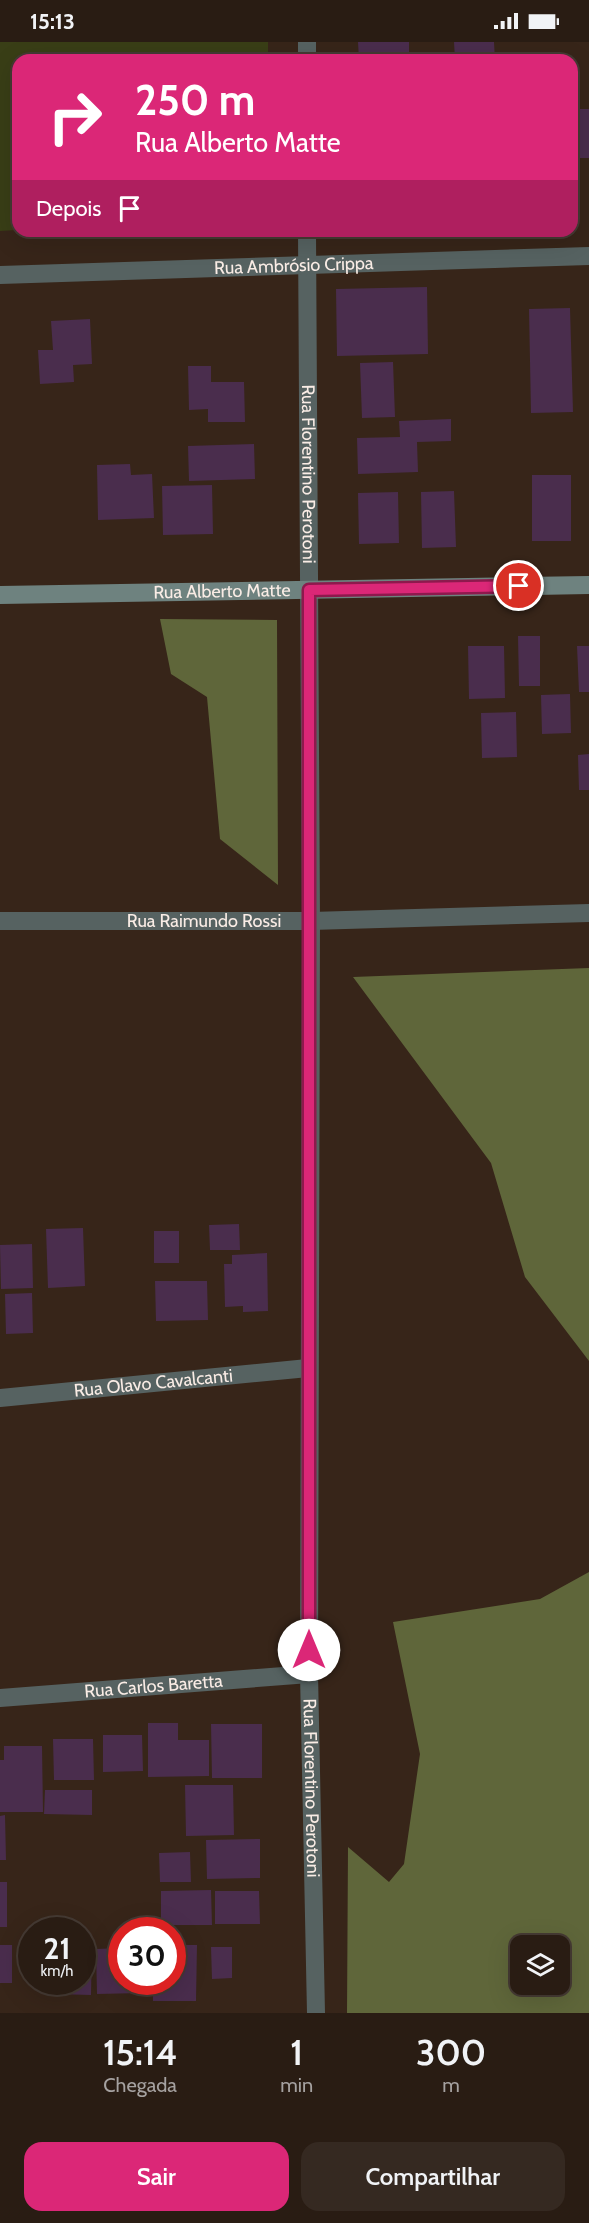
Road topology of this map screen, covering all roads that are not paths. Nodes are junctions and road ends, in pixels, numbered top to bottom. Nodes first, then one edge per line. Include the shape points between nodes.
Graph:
1 (307, 237) edge
2 (589, 256) edge
3 (307, 264) junction
4 (0, 275) edge
5 (589, 585) edge
6 (309, 590) junction
7 (0, 595) edge
8 (589, 913) edge
9 (0, 921) edge
10 (311, 921) junction
11 (308, 1368) junction
12 (0, 1398) edge
13 (309, 1674) junction
14 (0, 1698) edge
15 (316, 2013) edge

1 - 3 street, Rua Florentino Perotoni
2 - 3 street, Rua Ambrósio Crippa
3 - 4 street, Rua Ambrósio Crippa
3 - 6 street, Rua Florentino Perotoni
5 - 6 street, Rua Alberto Matte
6 - 7 street, Rua Alberto Matte
6 - 10 street, Rua Florentino Perotoni
8 - 10 street, Rua Raimundo Rossi
9 - 10 street, Rua Raimundo Rossi
10 - 11 street, Rua Florentino Perotoni
11 - 12 street, Rua Olavo Cavalcanti
11 - 13 street, Rua Florentino Perotoni
13 - 14 street, Rua Carlos Baretta
13 - 15 street, Rua Florentino Perotoni

